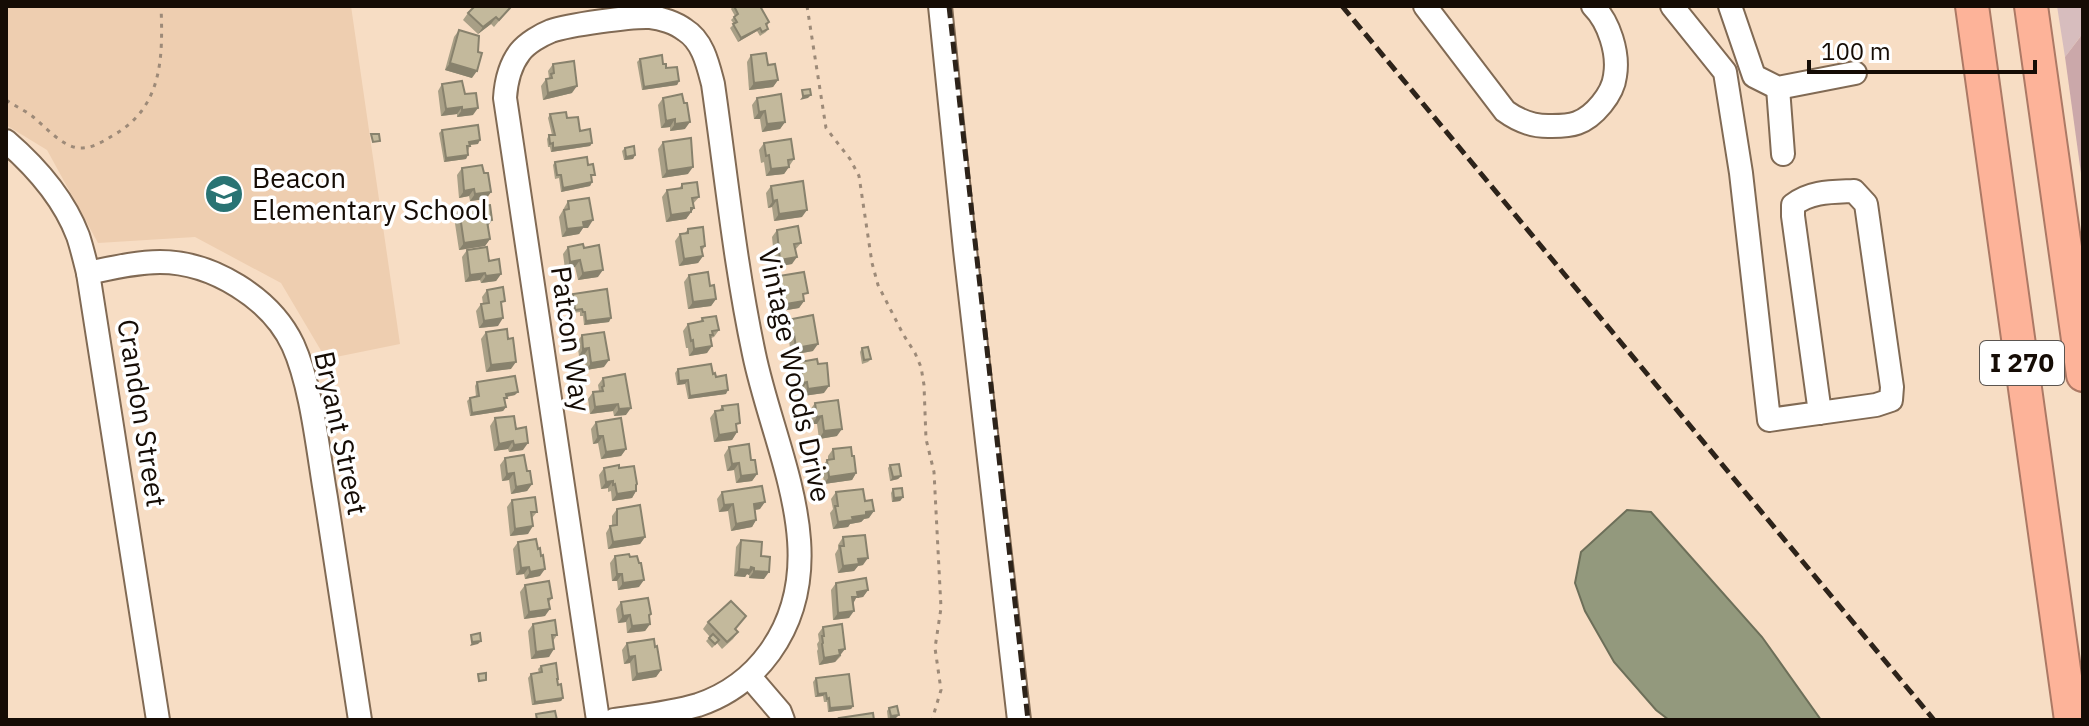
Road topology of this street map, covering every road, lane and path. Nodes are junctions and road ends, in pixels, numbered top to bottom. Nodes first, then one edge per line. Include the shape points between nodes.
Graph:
1 (161, 6) edge
2 (807, 6) edge
3 (940, 6) edge
4 (1425, 6) edge
5 (1593, 6) edge
6 (1673, 6) edge
7 (1730, 6) edge
8 (1972, 6) edge
9 (2031, 6) edge
10 (595, 23) joint
11 (1855, 73) dead end
12 (1778, 88) junction
13 (6, 100) edge
14 (6, 141) edge
15 (1783, 154) dead end
16 (88, 273) junction
17 (2083, 375) edge
18 (1820, 413) junction
19 (750, 677) junction
20 (158, 720) edge
21 (360, 720) edge
22 (598, 720) edge
23 (614, 720) edge
24 (783, 720) edge
25 (932, 720) edge
26 (1019, 720) edge
27 (2071, 720) edge

1 - 13 path via 157,83 144,111 118,133 77,148
2 - 25 path via 826,128 859,176 878,285 921,367 934,472 941,608 935,648 941,690
3 - 26 street
4 - 5 street via 1505,111 1516,120 1548,127 1589,117 1616,76 1613,39
6 - 18 street via 1725,72 1769,420
7 - 12 street via 1754,76
8 - 27 highway, I 270
9 - 17 highway, I 270
10 - 19 street, Vintage Woods Drive via 650,17 686,30 704,54 713,84 743,299 788,473 801,562 792,613
10 - 22 street, Patcon Way via 551,31 521,51 506,81 505,98
11 - 12 street
12 - 15 street
14 - 16 street, Crandon Street via 63,206
16 - 20 street, Crandon Street
16 - 21 street, Bryant Street via 162,262 202,269 260,302 292,343 313,423
18 - 18 street via 1891,400 1866,204 1854,191 1819,193 1793,205
19 - 23 street, Vintage Woods Drive via 699,705
19 - 24 street

